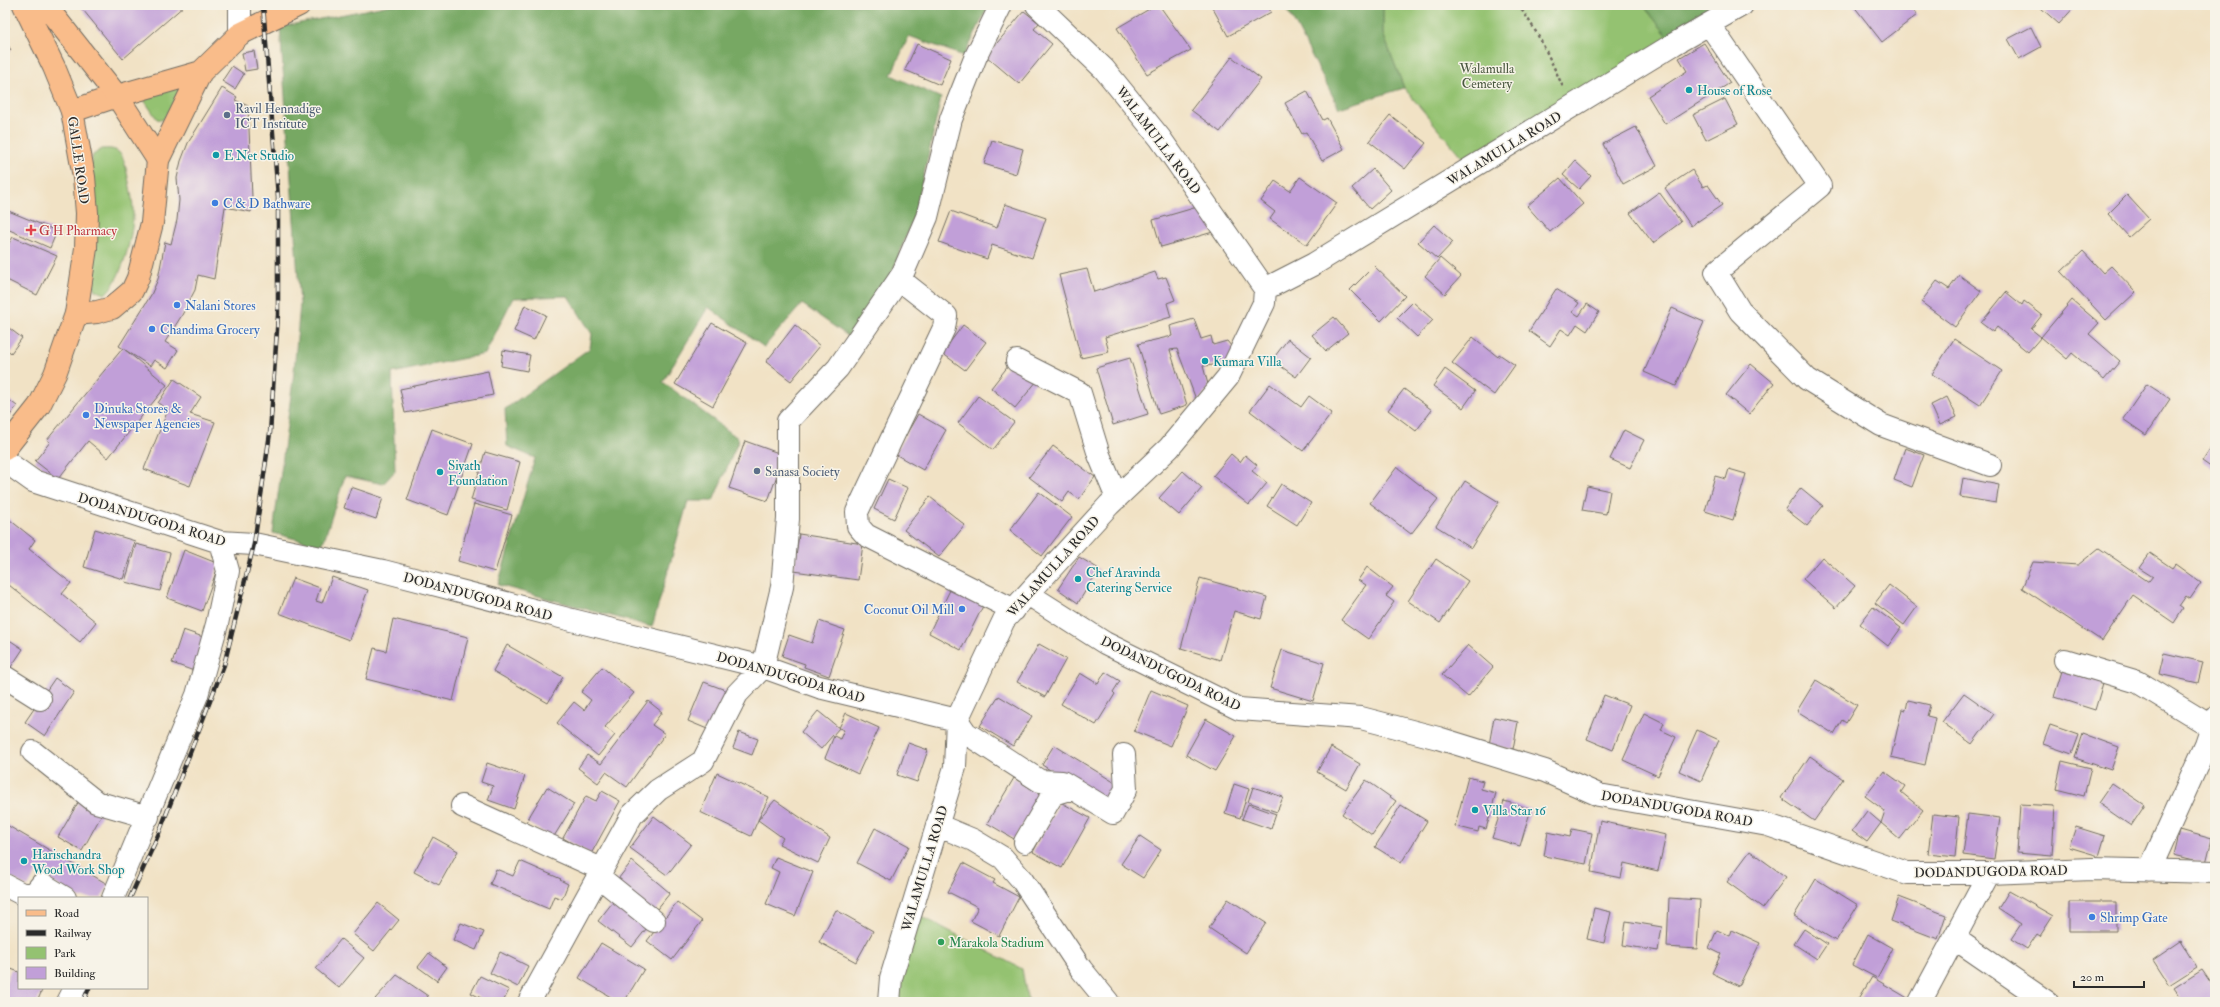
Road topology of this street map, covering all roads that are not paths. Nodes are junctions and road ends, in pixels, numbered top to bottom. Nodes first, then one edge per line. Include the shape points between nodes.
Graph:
1 (24, 5) edge
2 (45, 5) edge
3 (240, 5) edge
4 (299, 5) edge
5 (1001, 5) edge
6 (1037, 5) edge
7 (1742, 5) edge
8 (1709, 24) junction
9 (240, 34) junction
10 (202, 72) junction
11 (117, 96) junction
12 (72, 111) junction
13 (158, 160) junction
14 (899, 279) junction
15 (1265, 289) junction
16 (76, 314) junction
17 (1017, 361) dead end
18 (5, 449) edge
19 (5, 462) edge
20 (1990, 464) dead end
21 (1117, 498) junction
22 (220, 542) junction
23 (1021, 602) junction
24 (2065, 660) dead end
25 (762, 667) junction
26 (5, 677) edge
27 (40, 699) dead end
28 (957, 720) junction
29 (2212, 734) edge
30 (33, 752) dead end
31 (1124, 755) dead end
32 (1072, 788) junction
33 (462, 806) dead end
34 (148, 817) junction
35 (937, 825) junction
36 (1025, 842) dead end
37 (2149, 871) junction
38 (600, 872) junction
39 (2215, 872) edge
40 (1990, 873) junction
41 (5, 885) edge
42 (63, 897) edge
43 (113, 897) edge
44 (654, 921) dead end
45 (1954, 938) junction
46 (74, 989) edge
47 (68, 1002) edge
48 (529, 1002) edge
49 (889, 1002) edge
50 (1108, 1002) edge
51 (1920, 1002) edge
52 (2047, 1002) edge

1 - 12 main road, GALLE ROAD
2 - 11 main road
3 - 9 street
4 - 9 main road
5 - 14 street via 976,56 951,119 927,217
6 - 15 street, WALAMULLA ROAD via 1104,69 1160,138
7 - 8 street, WALAMULLA ROAD
8 - 15 street, WALAMULLA ROAD via 1314,264
8 - 20 street via 1820,186 1716,272 1740,311 1807,379 1867,417 1881,425
9 - 10 main road
10 - 11 main road
10 - 13 main road
11 - 12 main road
11 - 13 main road
12 - 16 main road, GALLE ROAD via 84,177 87,213 86,248
13 - 16 main road via 152,223 143,265 132,290 112,308
14 - 23 street, DODANDUGODA ROAD via 946,316 944,328 857,512 858,526 866,535
14 - 25 street via 838,368 788,421 788,519 782,587
15 - 21 street, WALAMULLA ROAD via 1264,303 1228,377 1170,448
16 - 18 main road, GALLE ROAD via 55,374 39,406
17 - 21 street via 1080,393 1099,455
19 - 22 street, DODANDUGODA ROAD via 33,481
21 - 23 street, WALAMULLA ROAD via 1068,548
22 - 25 street, DODANDUGODA ROAD via 254,544 383,570
22 - 34 street via 228,571 217,624 197,695
23 - 28 street, WALAMULLA ROAD via 1004,620
23 - 40 street, DODANDUGODA ROAD via 1239,708 1361,718 1438,738 1545,771 1599,795 1768,825 1907,874
24 - 29 street via 2138,682
25 - 28 street, DODANDUGODA ROAD via 819,687
25 - 38 street via 737,694 703,761 658,790 632,815
26 - 27 street
28 - 32 street via 966,733 1040,781 1062,782
28 - 35 street, WALAMULLA ROAD via 955,767
29 - 37 street
30 - 34 street via 96,802
31 - 32 street via 1126,789 1113,813
32 - 36 street via 1053,794
33 - 38 street
34 - 43 street
35 - 49 street, WALAMULLA ROAD via 891,978
35 - 50 street via 973,840 1003,858 1022,880 1081,969
37 - 39 street, DODANDUGODA ROAD
37 - 40 street, DODANDUGODA ROAD via 2092,868
38 - 44 street
38 - 48 street
40 - 45 street
41 - 42 street via 22,894 34,894 42,884
45 - 51 street
45 - 52 street
46 - 47 street

